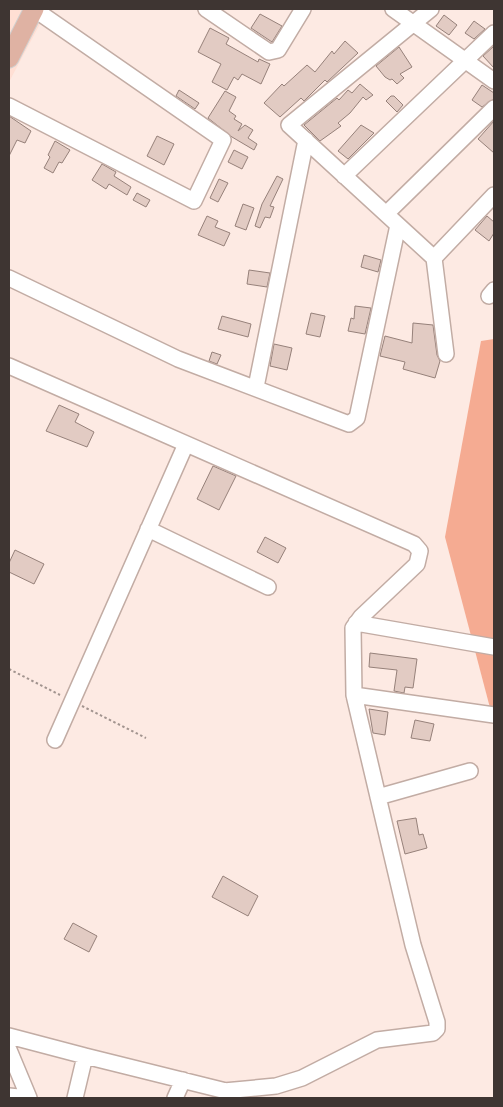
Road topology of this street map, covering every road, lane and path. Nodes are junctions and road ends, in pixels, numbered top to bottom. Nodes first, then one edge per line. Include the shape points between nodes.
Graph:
1 (34, 9) edge
2 (206, 9) edge
3 (303, 9) edge
4 (393, 9) edge
5 (431, 9) edge
6 (413, 23) junction
7 (494, 33) edge
8 (9, 58) edge
9 (465, 60) junction
10 (494, 81) edge
11 (9, 106) edge
12 (494, 108) edge
13 (306, 140) junction
14 (344, 176) junction
15 (494, 195) edge
16 (386, 214) junction
17 (398, 225) junction
18 (434, 258) junction
19 (9, 278) edge
20 (446, 354) dead end
21 (9, 366) edge
22 (256, 388) junction
23 (186, 444) junction
24 (148, 529) junction
25 (268, 587) dead end
26 (356, 623) junction
27 (494, 646) edge
28 (354, 695) junction
29 (494, 715) edge
30 (55, 740) dead end
31 (470, 771) dead end
32 (378, 797) junction
33 (9, 1036) edge
34 (9, 1050) edge
35 (85, 1056) junction
36 (183, 1080) junction
37 (224, 1091) junction
38 (9, 1096) edge
39 (75, 1098) edge
40 (175, 1098) edge
41 (252, 1098) edge

1 - 8 main road
1 - 11 street via 223,140 194,202
2 - 3 street via 269,52 278,50
4 - 6 street
5 - 6 street
6 - 9 street
6 - 13 street via 289,125
7 - 9 street
9 - 10 street
9 - 14 street
12 - 16 street
13 - 14 street
13 - 22 street
14 - 16 street
15 - 18 street
16 - 17 street
17 - 18 street
17 - 22 street via 357,418 353,423
18 - 20 street
19 - 22 street via 178,359
21 - 23 street
23 - 24 street
23 - 26 street via 417,547 420,551 417,564
24 - 25 street
24 - 30 street
26 - 27 street
26 - 28 street via 352,632
28 - 29 street
28 - 32 street
31 - 32 street
32 - 37 street via 413,945 437,1022 436,1029 433,1033 377,1040 302,1078 276,1086
33 - 35 street
34 - 38 street via 29,1098
35 - 36 street
35 - 39 street
36 - 37 street
36 - 40 street
37 - 41 street

